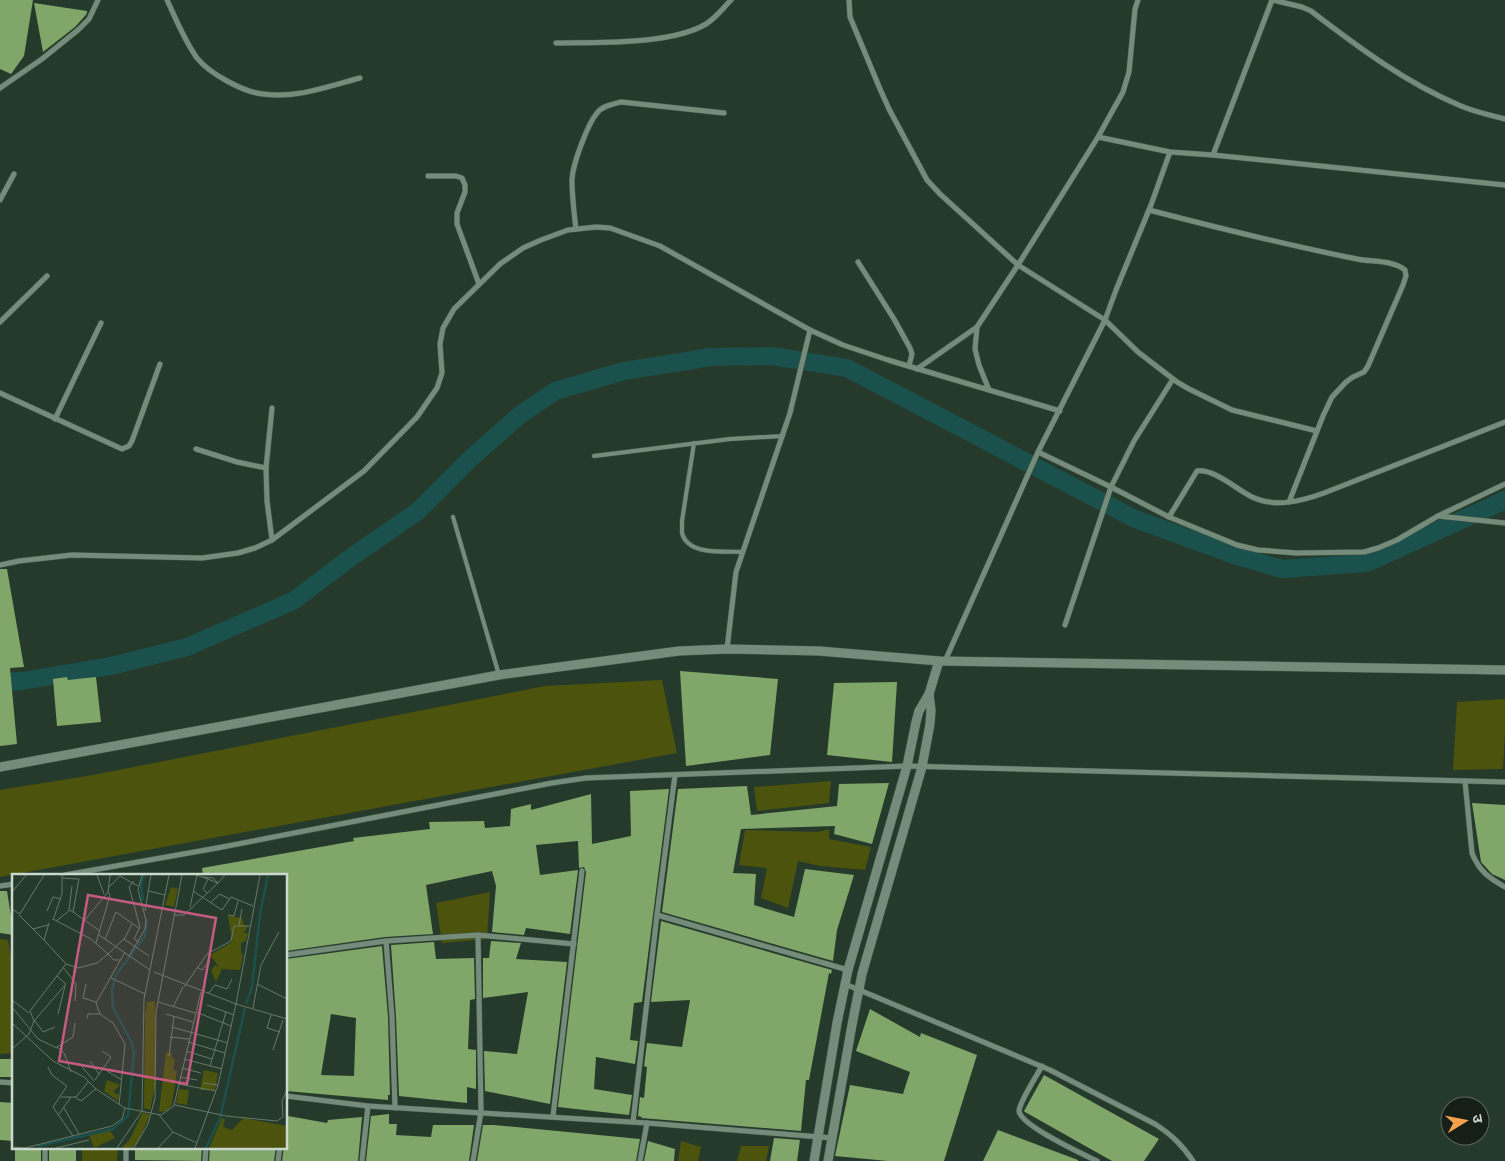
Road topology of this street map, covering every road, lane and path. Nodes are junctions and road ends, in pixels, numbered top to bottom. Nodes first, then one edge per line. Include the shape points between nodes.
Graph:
1 (98, 0) edge
2 (167, 0) edge
3 (731, 0) edge
4 (849, 0) edge
5 (1138, 0) edge
6 (1272, 0) edge
7 (556, 43) dead end
8 (360, 78) dead end
9 (0, 88) edge
10 (724, 114) dead end
11 (1505, 119) edge
12 (1098, 137) junction
13 (1170, 152) junction
14 (1213, 155) junction
15 (14, 174) dead end
16 (428, 176) dead end
17 (1505, 185) edge
18 (0, 200) edge
19 (1148, 210) junction
20 (576, 229) junction
21 (858, 262) dead end
22 (1018, 265) junction
23 (47, 276) dead end
24 (478, 284) junction
25 (1105, 320) junction
26 (0, 322) edge
27 (101, 323) dead end
28 (977, 327) junction
29 (810, 330) junction
30 (160, 364) dead end
31 (909, 366) junction
32 (917, 369) junction
33 (1173, 379) junction
34 (989, 390) junction
35 (0, 393) edge
36 (272, 408) dead end
37 (1060, 411) junction
38 (55, 419) junction
39 (1505, 422) edge
40 (1317, 430) junction
41 (782, 436) junction
42 (694, 443) junction
43 (196, 449) dead end
44 (1038, 452) junction
45 (594, 456) dead end
46 (266, 468) junction
47 (1505, 484) edge
48 (1111, 487) junction
49 (1289, 502) junction
50 (1438, 516) junction
51 (453, 517) dead end
52 (1170, 518) junction
53 (1505, 523) edge
54 (272, 540) junction
55 (743, 552) junction
56 (0, 565) edge
57 (1065, 625) dead end
58 (727, 649) junction
59 (942, 661) junction
60 (1505, 670) edge
61 (499, 675) junction
62 (929, 694) junction
63 (907, 766) junction
64 (0, 767) edge
65 (922, 768) junction
66 (675, 774) junction
67 (1465, 781) junction
68 (1505, 782) edge
69 (582, 871) dead end
70 (71, 874) edge
71 (1505, 887) edge
72 (656, 915) junction
73 (478, 935) junction
74 (386, 941) junction
75 (574, 944) junction
76 (288, 955) edge
77 (848, 970) junction
78 (845, 984) junction
79 (859, 989) junction
80 (1042, 1066) junction
81 (288, 1096) edge
82 (368, 1106) junction
83 (395, 1108) junction
84 (481, 1112) junction
85 (553, 1116) junction
86 (633, 1122) junction
87 (647, 1123) junction
88 (818, 1137) junction
89 (832, 1138) junction
90 (45, 1148) edge
91 (126, 1148) edge
92 (206, 1148) edge
93 (280, 1148) edge
94 (45, 1161) edge
95 (126, 1161) edge
96 (205, 1161) edge
97 (278, 1161) edge
98 (362, 1161) edge
99 (473, 1161) edge
100 (640, 1161) edge
101 (814, 1161) edge
102 (828, 1161) edge
103 (1097, 1161) edge
104 (1193, 1161) edge

1 - 9 street via 89,19 78,30
2 - 8 street via 197,58 217,76 234,85 262,94 277,94 308,92
3 - 7 street via 713,20 686,32 646,40
4 - 22 street via 850,18 880,89 927,180
5 - 12 street via 1129,72 1123,92
6 - 11 street via 1311,11 1373,58 1435,94
6 - 14 street
10 - 20 street via 621,102 606,106 597,113 587,132 574,167
12 - 13 street
12 - 22 street
13 - 14 street
13 - 19 street
14 - 17 street
15 - 18 street
16 - 24 street via 462,178 465,192 457,213 457,224
19 - 25 street
19 - 40 street via 1310,250 1394,264 1405,270 1403,285 1368,366 1339,388
20 - 24 street via 522,248
20 - 29 street via 610,228 660,246
21 - 31 street via 910,348
22 - 25 street
22 - 28 street
23 - 26 street
24 - 54 street via 454,309 443,328 440,344 442,373 437,388 417,417 364,471
25 - 33 street via 1138,352
25 - 37 street
27 - 38 street
28 - 32 street
28 - 34 street via 975,349
29 - 31 street via 843,345
29 - 41 street
30 - 38 street via 132,441 126,448 118,448
31 - 32 street
32 - 34 street
33 - 40 street via 1232,410
33 - 48 street via 1134,441
34 - 37 street
35 - 38 street
36 - 46 street
37 - 44 street
39 - 49 street via 1324,493
40 - 49 street
41 - 42 lane
41 - 55 street
42 - 45 lane
42 - 55 lane via 682,534 692,548
43 - 46 street
44 - 48 street
44 - 59 street
46 - 54 street
47 - 50 street
48 - 52 street
48 - 57 street
49 - 52 street via 1254,498 1214,474 1197,471
50 - 52 street via 1397,540 1364,552 1296,553 1258,550 1236,544
50 - 53 street
51 - 61 lane
54 - 56 street via 238,553 202,558 72,555
55 - 58 street via 736,572
58 - 59 street via 836,652
58 - 61 street via 643,654
59 - 60 street
59 - 62 street
61 - 64 street
62 - 63 street via 919,711
62 - 65 street via 932,710
63 - 65 street
63 - 66 street
63 - 77 street
65 - 67 street
65 - 79 street
66 - 70 street via 552,782
66 - 72 street
67 - 68 street
67 - 71 street via 1472,853 1481,871
69 - 75 street
72 - 77 street
72 - 86 street
73 - 74 street
73 - 75 street
73 - 84 street
74 - 76 street
74 - 83 street
75 - 85 street
77 - 78 street
78 - 79 street
78 - 88 street
79 - 80 street
79 - 89 street
80 - 103 street via 1021,1104 1021,1116 1036,1129
80 - 104 street via 1155,1124 1172,1135
81 - 82 street
82 - 83 street
82 - 98 street
83 - 84 street
84 - 85 street
84 - 99 street
85 - 86 street
86 - 87 street
87 - 88 street
87 - 100 street
88 - 89 street
88 - 101 street
89 - 102 street
90 - 94 street
91 - 95 street
92 - 96 street
93 - 97 street

